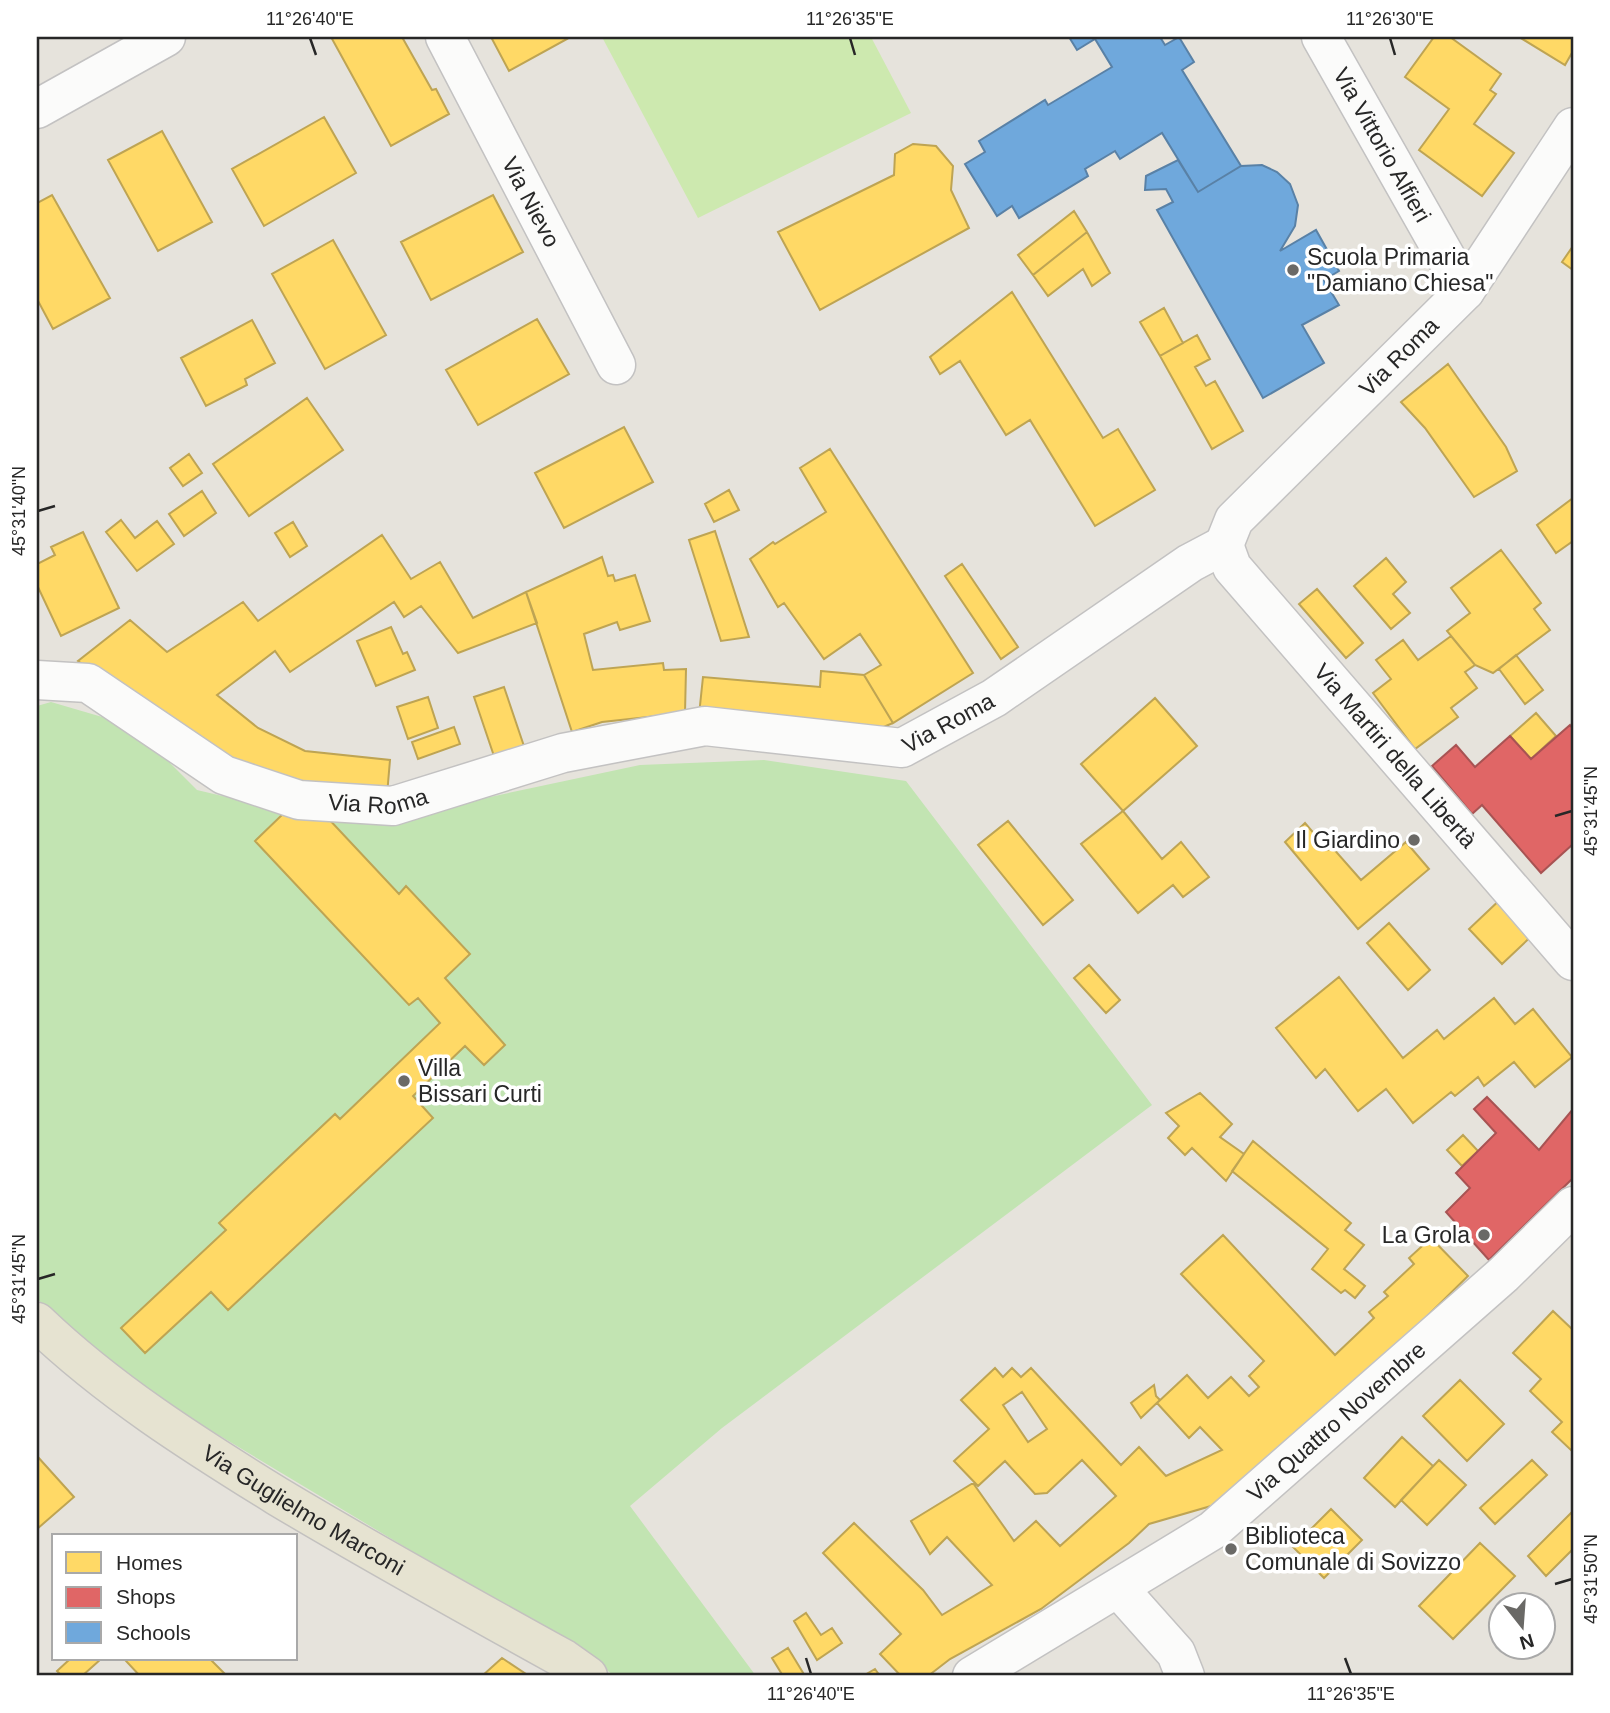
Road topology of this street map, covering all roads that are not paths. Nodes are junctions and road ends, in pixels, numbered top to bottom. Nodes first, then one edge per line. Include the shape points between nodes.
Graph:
1 (166, 37) edge
2 (445, 37) edge
3 (1321, 37) edge
4 (37, 109) edge
5 (1573, 127) edge
6 (1465, 291) junction
7 (616, 365) dead end
8 (1224, 545) junction
9 (37, 680) edge
10 (1573, 961) edge
11 (1573, 1206) edge
12 (37, 1322) edge
13 (1119, 1589) junction
14 (1181, 1665) edge
15 (588, 1676) edge
16 (972, 1676) edge

1 - 4 street
2 - 7 street, Via Nievo
3 - 6 street, Via Vittorio Alfieri
5 - 6 street, Via Roma
6 - 8 street, Via Roma via 1234,520
8 - 9 street, Via Roma via 994,698 902,748 705,726 563,753 393,806 299,800 224,775 88,683
8 - 10 street, Via Martiri della Libertà via 1233,567
11 - 13 street, Via Quattro Novembre via 1504,1274 1224,1521
12 - 15 main road, Via Guglielmo Marconi via 178,1436
13 - 14 street
13 - 16 street, Via Quattro Novembre

